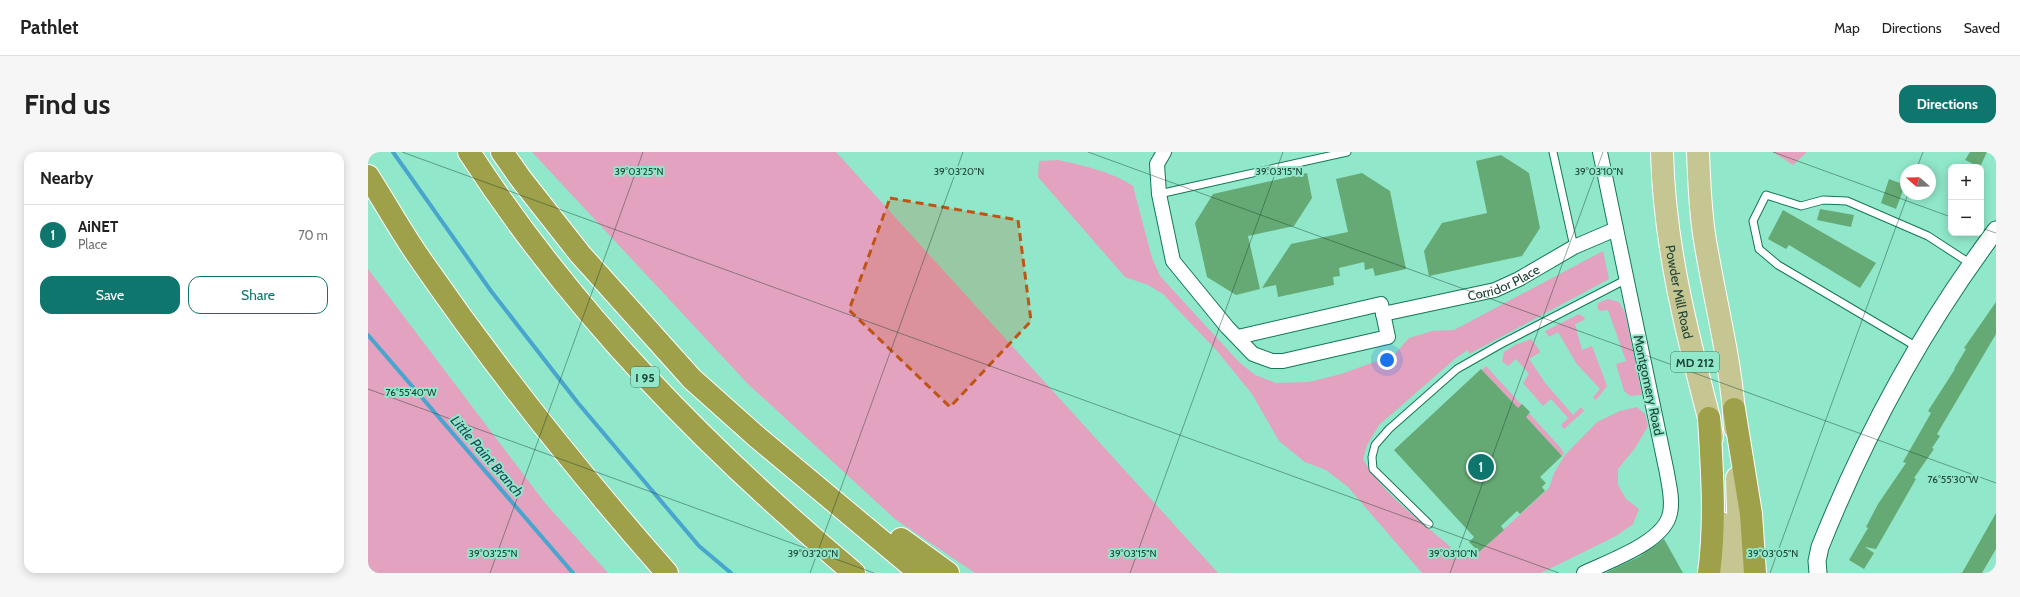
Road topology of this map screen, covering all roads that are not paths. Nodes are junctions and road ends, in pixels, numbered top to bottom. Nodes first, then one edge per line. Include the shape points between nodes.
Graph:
1 (469, 152) edge
2 (502, 152) edge
3 (1164, 152) edge
4 (1347, 152) edge
5 (1553, 152) edge
6 (1600, 152) edge
7 (1662, 152) edge
8 (1698, 152) edge
9 (368, 176) edge
10 (1158, 194) junction
11 (1616, 229) junction
12 (1996, 230) edge
13 (1574, 247) junction
14 (1971, 264) junction
15 (1626, 279) junction
16 (628, 308) junction
17 (1383, 314) junction
18 (1238, 338) junction
19 (1917, 347) junction
20 (1734, 409) junction
21 (1709, 418) junction
22 (1429, 524) dead end
23 (666, 573) edge
24 (854, 573) edge
25 (920, 573) edge
26 (948, 573) edge
27 (1584, 573) edge
28 (1709, 573) edge
29 (1722, 573) edge
30 (1740, 573) edge
31 (1755, 573) edge
32 (1818, 573) edge

1 - 24 highway, I 95 via 497,196 553,271 668,402 731,465
2 - 16 highway via 580,254
3 - 10 street via 1157,164
4 - 10 lane
5 - 13 lane
6 - 11 street, Montgomery Road
7 - 21 main road, Powder Mill Road / MD 212 via 1662,187 1679,301
8 - 20 main road, MD 212 via 1704,234 1727,352
9 - 23 highway via 415,251 467,325 586,478
10 - 18 street via 1173,261
11 - 13 street, Corridor Place
11 - 15 street, Montgomery Road
12 - 14 street
13 - 17 street, Corridor Place via 1495,290
14 - 19 street
14 - 19 lane via 1928,236 1847,201 1822,200 1801,206 1766,195 1752,221 1759,249 1778,264
15 - 22 lane via 1470,360 1420,401 1375,445 1373,469
15 - 27 street, Montgomery Road via 1667,473 1670,513 1665,526 1650,541
16 - 25 highway via 692,379 745,427
16 - 26 highway via 698,374 763,430
17 - 18 street via 1380,304
17 - 18 street via 1388,337 1284,361 1272,361 1253,354
19 - 32 street via 1876,421 1820,547
20 - 30 main road, MD 212
20 - 31 highway via 1751,514
21 - 28 highway via 1714,494
21 - 29 main road, Powder Mill Road / MD 212 via 1717,465

